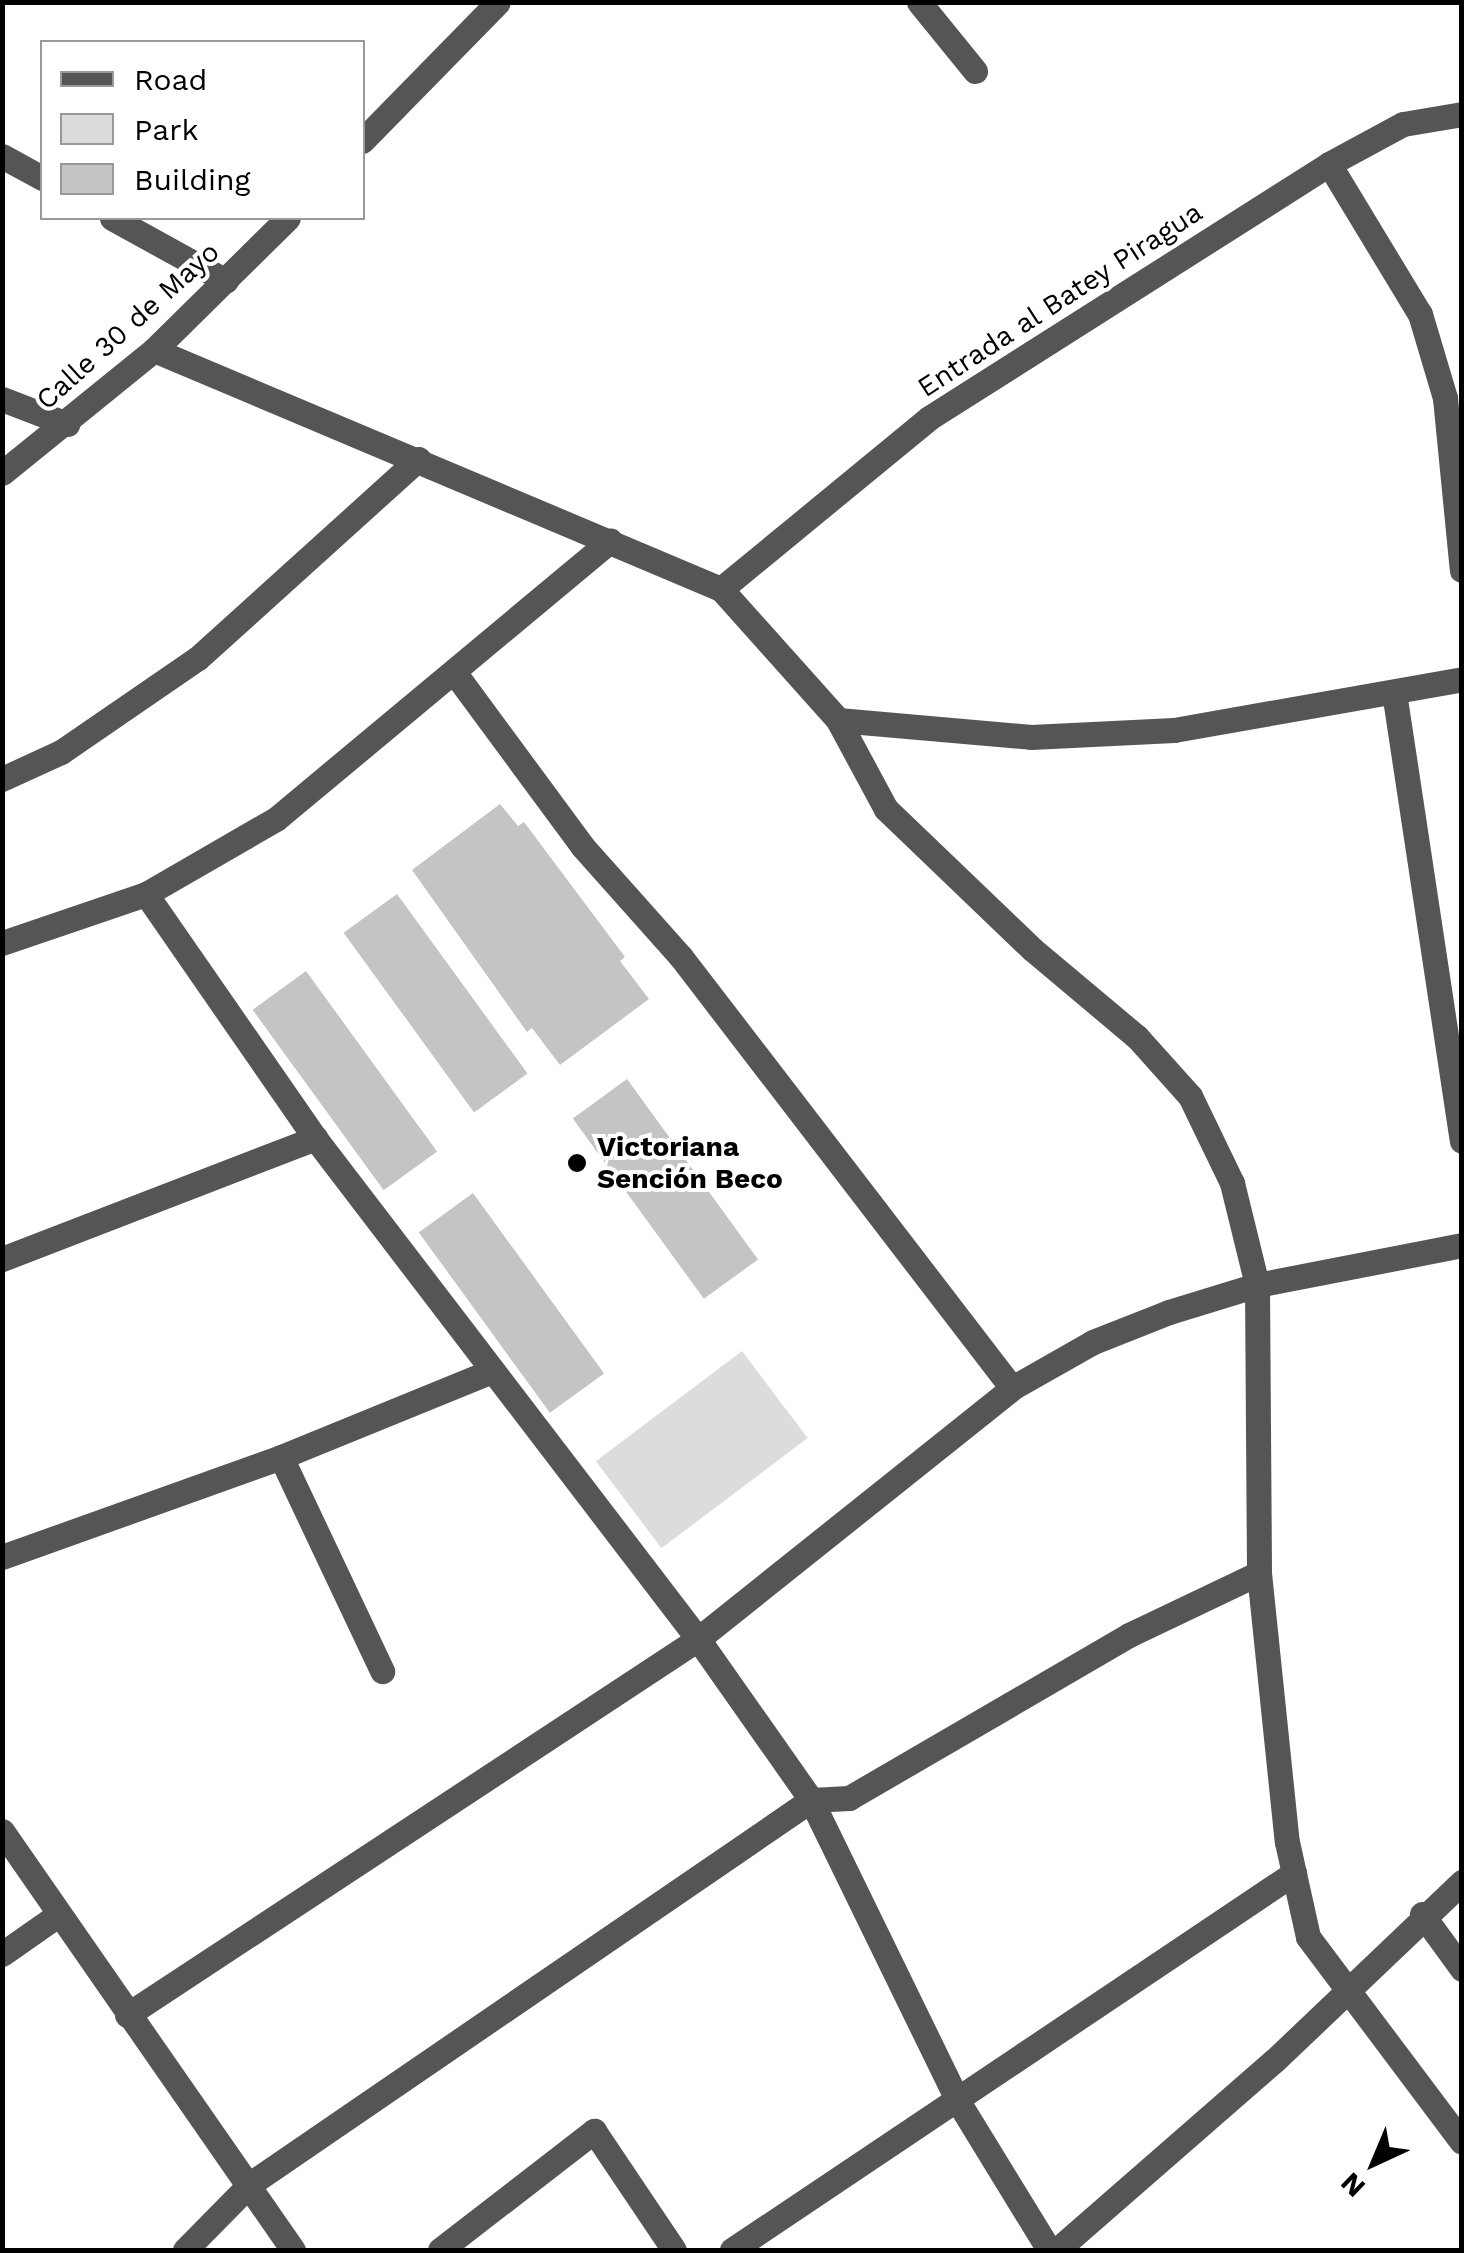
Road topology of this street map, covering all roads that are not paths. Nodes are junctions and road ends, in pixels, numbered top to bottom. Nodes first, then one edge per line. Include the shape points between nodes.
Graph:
1 (498, 2) edge
2 (919, 2) edge
3 (975, 70) dead end
4 (1462, 114) edge
5 (365, 139) edge
6 (2, 156) edge
7 (1329, 164) junction
8 (40, 177) edge
9 (116, 220) edge
10 (286, 220) edge
11 (226, 281) junction
12 (154, 350) junction
13 (2, 399) edge
14 (68, 424) junction
15 (418, 460) junction
16 (2, 473) edge
17 (610, 542) junction
18 (1462, 570) edge
19 (722, 589) junction
20 (454, 672) junction
21 (1462, 679) edge
22 (1394, 692) junction
23 (838, 720) junction
24 (2, 778) edge
25 (146, 894) junction
26 (2, 943) edge
27 (1453, 1021) edge
28 (315, 1138) junction
29 (1462, 1141) edge
30 (1462, 1245) edge
31 (2, 1259) edge
32 (1257, 1284) junction
33 (492, 1371) junction
34 (1012, 1388) junction
35 (281, 1457) junction
36 (2, 1557) edge
37 (1259, 1573) junction
38 (698, 1639) junction
39 (382, 1672) dead end
40 (811, 1800) junction
41 (2, 1831) edge
42 (1294, 1873) junction
43 (1462, 1882) edge
44 (1422, 1914) junction
45 (58, 1915) junction
46 (2, 1954) edge
47 (1462, 1969) edge
48 (1345, 1990) junction
49 (127, 2015) junction
50 (959, 2103) junction
51 (1462, 2142) edge
52 (250, 2184) junction
53 (186, 2250) edge
54 (294, 2250) edge
55 (440, 2250) edge
56 (674, 2250) edge
57 (732, 2250) edge
58 (1049, 2250) edge
59 (1057, 2250) edge

1 - 5 street
2 - 3 street
4 - 7 street, Entrada al Batey Piragua via 1404,124
6 - 8 street
7 - 18 street via 1420,314 1445,398
7 - 19 street, Entrada al Batey Piragua via 929,418
9 - 11 street
10 - 11 street, Calle 30 de Mayo
11 - 12 street, Calle 30 de Mayo
12 - 14 street, Calle 30 de Mayo
12 - 15 street
13 - 14 street
14 - 16 street, Calle 30 de Mayo
15 - 17 street
15 - 24 street via 198,658 61,752
17 - 19 street
17 - 20 street
19 - 23 street
20 - 25 street via 276,819
20 - 34 street via 583,847 681,956
21 - 22 street
22 - 23 street via 1174,730 1031,736
22 - 27 street
23 - 32 street via 886,809 1137,1037 1190,1096 1232,1183
25 - 26 street
25 - 28 street
27 - 29 street
28 - 31 street
28 - 33 street
30 - 32 street
32 - 34 street via 1093,1342
32 - 37 street
33 - 35 street
33 - 38 street
34 - 38 street
35 - 36 street
35 - 39 street
37 - 40 street via 1129,1635 848,1798
37 - 42 street
38 - 40 street
38 - 49 street
40 - 50 street
40 - 52 street
41 - 45 street
42 - 48 street via 1308,1937
42 - 50 street
43 - 44 street
44 - 47 street
44 - 48 street
45 - 46 street
45 - 49 street
48 - 51 street
48 - 59 street via 1155,2170
49 - 52 street
50 - 57 street
50 - 58 street
52 - 53 street
52 - 54 street
55 - 56 street via 594,2130

